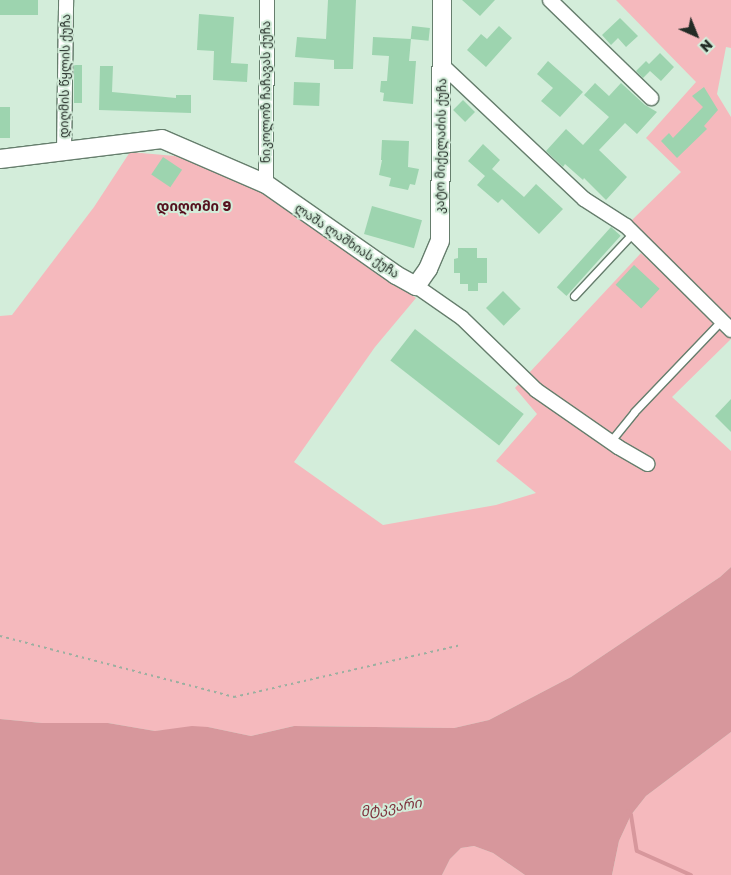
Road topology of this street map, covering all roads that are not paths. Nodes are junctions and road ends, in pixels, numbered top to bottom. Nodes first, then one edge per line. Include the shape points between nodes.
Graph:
1 (66, 0) edge
2 (267, 0) edge
3 (442, 0) edge
4 (550, 0) edge
5 (442, 66) junction
6 (651, 98) dead end
7 (64, 152) junction
8 (0, 159) edge
9 (266, 184) junction
10 (633, 233) junction
11 (416, 286) junction
12 (574, 296) dead end
13 (726, 326) edge
14 (610, 442) junction
15 (648, 464) dead end

1 - 7 street, დიღმის წყლის ქუჩა
2 - 9 street, ნიკოლოზ ჩაჩავას ქუჩა
3 - 5 street, კატო მიქელაძის ქუჩა
4 - 6 street
5 - 10 street via 584,199
5 - 11 street, კატო მიქელაძის ქუჩა via 440,242
7 - 8 street, ლაშა ლაშხიას ქუჩა
7 - 9 street, ლაშა ლაშხიას ქუჩა via 162,139
9 - 11 street, ლაშა ლაშხიას ქუჩა
10 - 12 lane
10 - 13 street
11 - 14 street, ლაშა ლაშხიას ქუჩა via 462,318 536,390
13 - 14 lane via 634,412
14 - 15 street, ლაშა ლაშხიას ქუჩა

